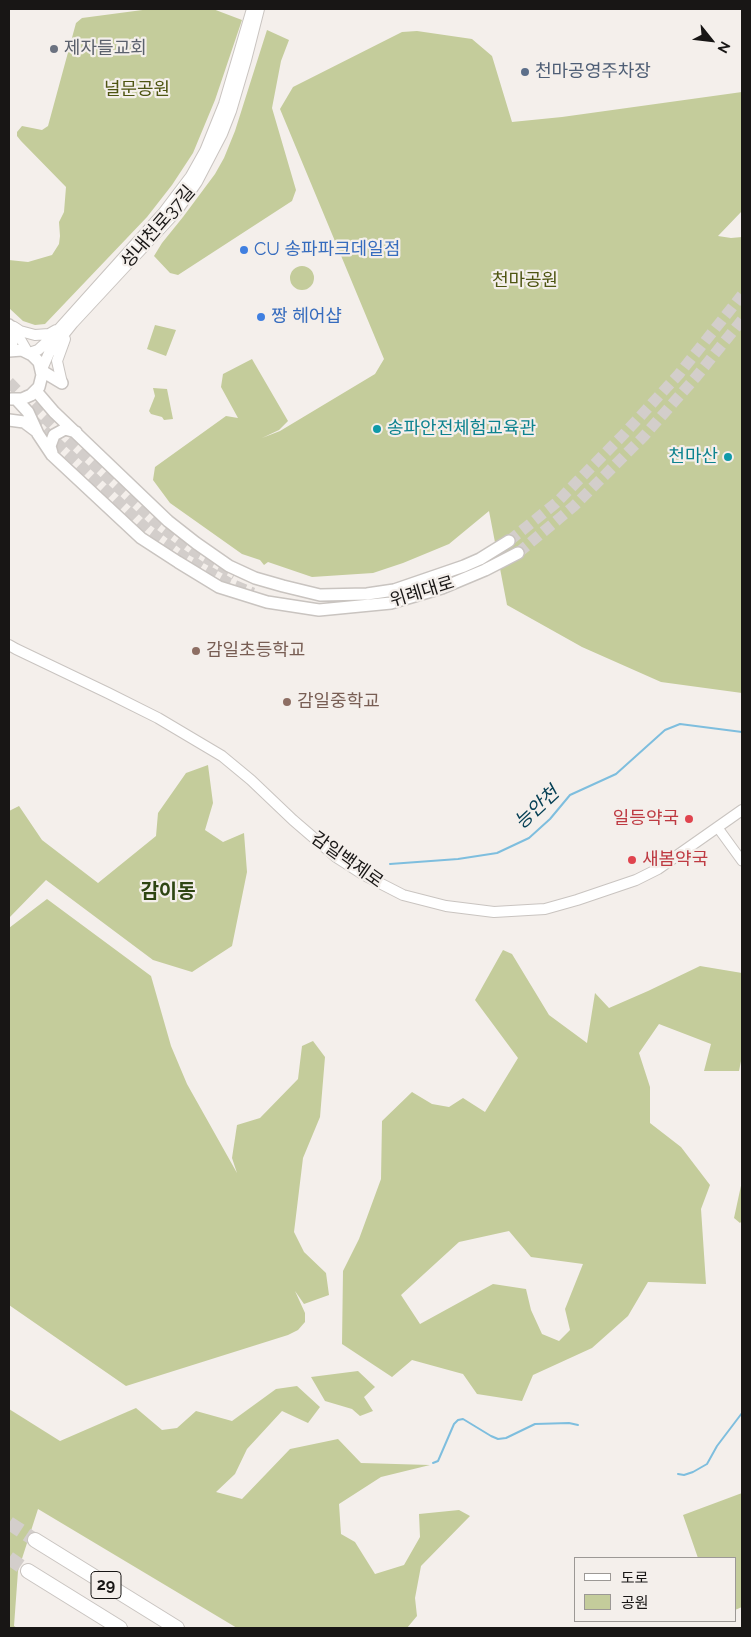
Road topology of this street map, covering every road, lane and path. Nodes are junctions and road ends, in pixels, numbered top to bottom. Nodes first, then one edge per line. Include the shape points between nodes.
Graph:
1 (259, 9) edge
2 (253, 15) edge
3 (131, 254) junction
4 (73, 323) junction
5 (10, 328) edge
6 (59, 328) junction
7 (9, 350) edge
8 (28, 352) junction
9 (42, 370) junction
10 (62, 383) joint
11 (36, 391) junction
12 (12, 399) edge
13 (9, 420) edge
14 (76, 432) junction
15 (38, 434) junction
16 (52, 455) junction
17 (509, 541) tunnel mouth
18 (518, 553) tunnel mouth
19 (9, 645) edge
20 (742, 810) edge
21 (718, 828) junction
22 (742, 861) edge
23 (35, 1540) tunnel mouth
24 (28, 1571) tunnel mouth
25 (120, 1628) edge
26 (177, 1628) edge

1 - 2 main road, 성내천로37길
2 - 3 main road, 성내천로37길 via 231,111 214,149 197,182 169,220
3 - 4 main road, 성내천로37길
3 - 6 main road, 성내천로37길
4 - 9 main road, 성내천로37길 via 49,353
4 - 10 main road via 57,361
5 - 6 main road via 42,335
5 - 7 main road via 13,340
5 - 8 street
6 - 8 main road, 성내천로37길 via 41,347
7 - 8 main road
8 - 9 main road
9 - 10 main road
9 - 11 main road via 41,383
11 - 12 main road via 25,398
11 - 14 main road, 위례대로
12 - 15 main road, 위례대로 via 28,412
13 - 15 main road via 24,422
14 - 16 main road via 65,429 54,435 50,446
14 - 17 main road, 위례대로 via 168,521 196,543 229,566 283,586 320,595 394,590 464,566
15 - 16 main road, 위례대로
16 - 18 main road, 위례대로 via 141,538 219,587 267,602 319,610 391,604 442,588
19 - 21 main road, 감일백제로 via 136,707 215,752 336,857 376,882 417,899 494,912 545,909 636,880
20 - 21 main road, 감일백제로
21 - 22 street
23 - 26 highway, 29
24 - 25 highway, 29

